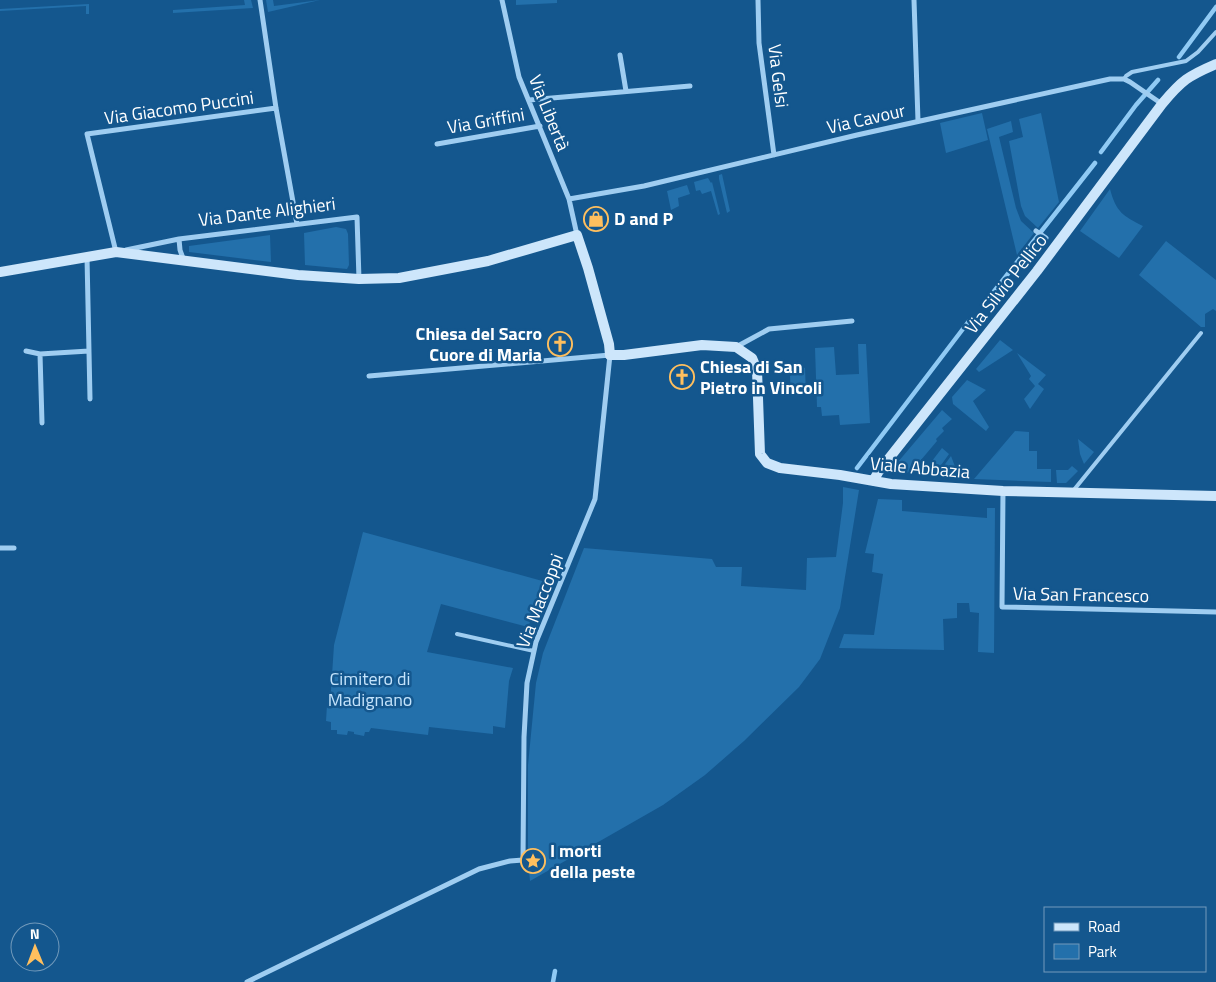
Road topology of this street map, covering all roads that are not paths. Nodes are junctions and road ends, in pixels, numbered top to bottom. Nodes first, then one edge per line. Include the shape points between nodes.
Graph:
1 (260, 0) edge
2 (502, 0) edge
3 (758, 0) edge
4 (914, 0) edge
5 (1216, 32) edge
6 (620, 55) dead end
7 (1216, 64) edge
8 (1124, 80) junction
9 (690, 86) dead end
10 (626, 92) junction
11 (529, 100) junction
12 (1158, 101) junction
13 (276, 108) junction
14 (918, 121) junction
15 (540, 126) junction
16 (437, 144) dead end
17 (774, 155) junction
18 (569, 199) junction
19 (297, 224) junction
20 (1036, 231) dead end
21 (577, 235) junction
22 (1046, 238) dead end
23 (179, 240) junction
24 (116, 252) junction
25 (87, 257) junction
26 (184, 261) junction
27 (0, 272) edge
28 (358, 279) junction
29 (852, 321) dead end
30 (1201, 333) dead end
31 (736, 347) junction
32 (26, 351) dead end
33 (89, 351) junction
34 (40, 354) junction
35 (610, 355) junction
36 (369, 376) dead end
37 (90, 398) dead end
38 (42, 423) dead end
39 (873, 481) junction
40 (1003, 491) junction
41 (1072, 492) junction
42 (1216, 496) edge
43 (0, 548) edge
44 (14, 548) dead end
45 (1216, 612) edge
46 (457, 634) dead end
47 (534, 651) junction
48 (247, 982) edge

1 - 13 street, Via Giacomo Puccini
2 - 11 street, Via Libertà via 519,77
3 - 17 street, Via Gelsi via 759,43
4 - 14 street
5 - 8 lane via 1186,61 1132,72
6 - 10 street
7 - 12 street, Via Silvio Pellico via 1190,76
8 - 12 street
8 - 14 street, Via Cavour via 1110,79
9 - 10 street
10 - 11 street
11 - 15 street, Via Libertà
12 - 39 street, Via Silvio Pellico via 1038,271
13 - 19 street, Via Giacomo Puccini
13 - 24 street, Via Giacomo Puccini via 86,134
14 - 17 street, Via Cavour
15 - 16 street, Via Griffini
15 - 18 street, Via Libertà
17 - 18 street, Via Cavour via 644,186
18 - 21 street, Via Libertà
19 - 23 street, Via Dante Alighieri
19 - 28 street, Via Dante Alighieri via 357,217
20 - 22 street
21 - 28 street, Via Dante Alighieri via 488,261 398,278
21 - 35 street
23 - 24 street, Via Dante Alighieri
23 - 26 street, Via Dante Alighieri
24 - 25 street, Via Dante Alighieri
24 - 26 street, Via Dante Alighieri
25 - 27 street, Via Dante Alighieri
25 - 33 street
26 - 28 street, Via Dante Alighieri
29 - 31 street via 769,329
30 - 41 lane
31 - 35 street via 702,345
31 - 39 street, Viale Abbazia via 752,358 757,370 760,454 767,463 780,468
32 - 34 street
33 - 34 street
33 - 37 street
34 - 38 street
35 - 36 street
35 - 47 street, Via Maccoppi via 595,499
39 - 40 street, Viale Abbazia
40 - 41 street, Viale Abbazia
40 - 45 street, Via San Francesco via 1002,607
41 - 42 street, Viale Abbazia
43 - 44 street
46 - 47 lane
47 - 48 street, Via Maccoppi via 526,692 523,860 479,869

